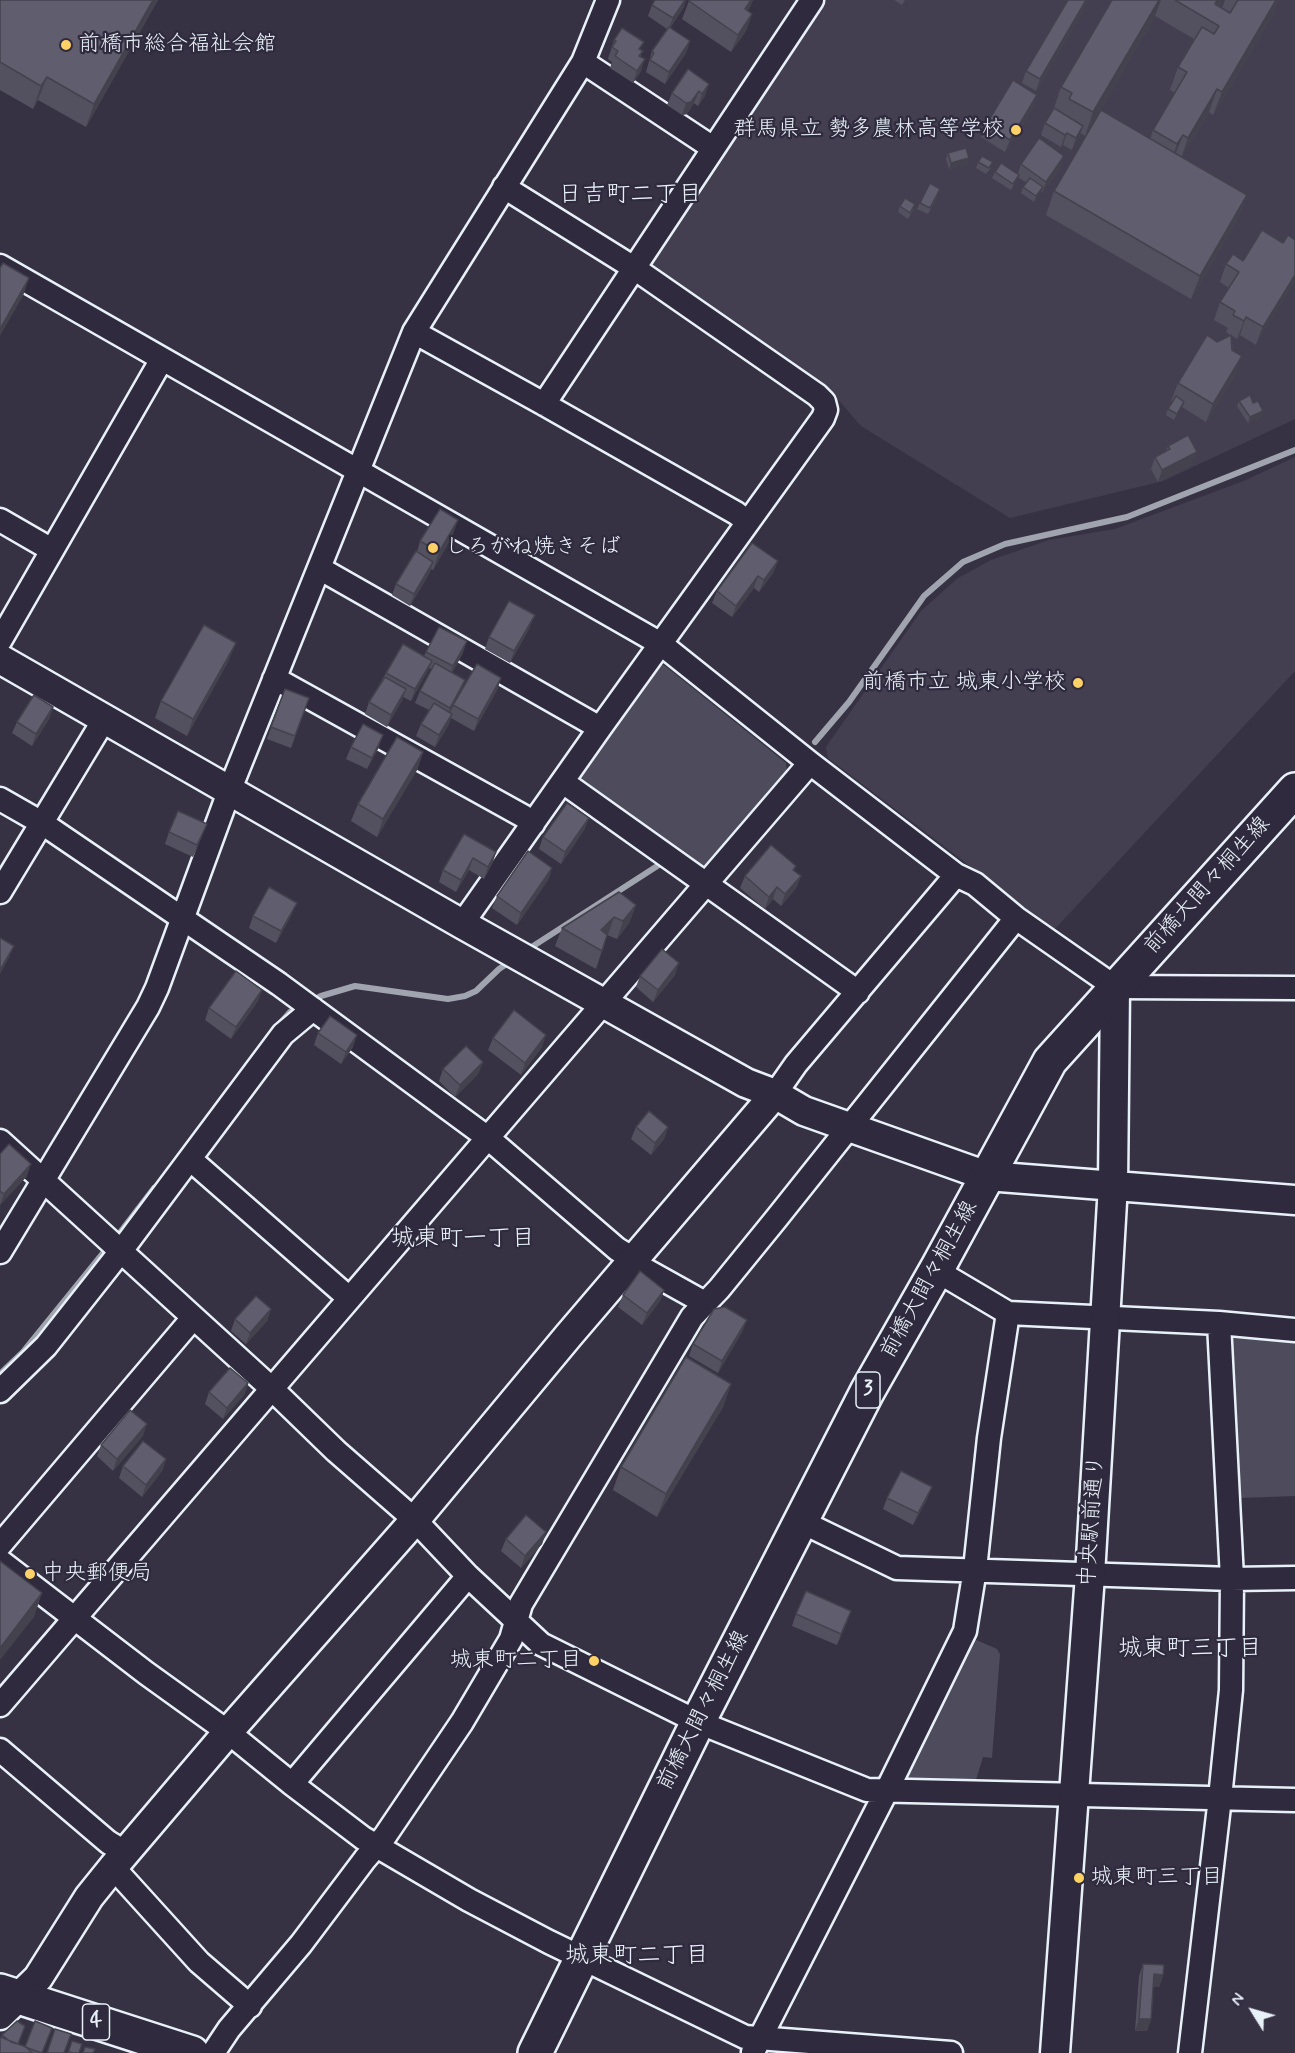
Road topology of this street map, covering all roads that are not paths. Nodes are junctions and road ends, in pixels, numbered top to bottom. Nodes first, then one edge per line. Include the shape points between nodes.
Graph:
1 (608, 0) edge
2 (812, 0) edge
3 (583, 62) junction
4 (714, 148) junction
5 (504, 187) junction
6 (0, 266) edge
7 (634, 268) junction
8 (414, 332) junction
9 (162, 359) junction
10 (544, 404) junction
11 (359, 470) junction
12 (0, 520) edge
13 (748, 522) junction
14 (52, 550) junction
15 (319, 568) junction
16 (0, 641) edge
17 (662, 644) junction
18 (0, 658) edge
19 (274, 679) junction
20 (105, 718) junction
21 (600, 728) junction
22 (810, 763) junction
23 (563, 782) junction
24 (230, 789) junction
25 (1295, 790) edge
26 (0, 799) edge
27 (42, 824) junction
28 (533, 824) junction
29 (956, 875) junction
30 (706, 883) junction
31 (0, 892) edge
32 (1016, 918) junction
33 (182, 919) junction
34 (462, 924) junction
35 (1114, 987) junction
36 (1295, 988) edge
37 (858, 992) junction
38 (604, 1002) junction
39 (306, 1004) junction
40 (775, 1094) junction
41 (849, 1127) junction
42 (488, 1138) junction
43 (0, 1142) edge
44 (190, 1159) junction
45 (987, 1176) junction
46 (43, 1181) junction
47 (1113, 1185) junction
48 (1295, 1200) edge
49 (113, 1244) junction
50 (0, 1252) edge
51 (635, 1260) junction
52 (938, 1267) junction
53 (349, 1298) junction
54 (705, 1303) junction
55 (1008, 1313) junction
56 (1106, 1317) junction
57 (193, 1318) junction
58 (1219, 1323) junction
59 (1295, 1330) edge
60 (271, 1388) junction
61 (0, 1391) edge
62 (415, 1520) junction
63 (800, 1521) junction
64 (0, 1545) edge
65 (0, 1561) edge
66 (975, 1569) junction
67 (1090, 1575) junction
68 (468, 1576) junction
69 (1295, 1578) edge
70 (1232, 1579) junction
71 (75, 1617) junction
72 (516, 1621) junction
73 (0, 1705) edge
74 (698, 1722) junction
75 (228, 1732) junction
76 (0, 1750) edge
77 (292, 1784) junction
78 (887, 1790) junction
79 (1074, 1795) junction
80 (1220, 1798) junction
81 (1295, 1800) edge
82 (376, 1846) junction
83 (120, 1859) junction
84 (582, 1957) junction
85 (6, 2001) edge
86 (249, 2006) junction
87 (756, 2046) edge
88 (192, 2053) edge
89 (213, 2053) edge
90 (535, 2053) edge
91 (951, 2053) edge
92 (1056, 2053) edge
93 (1190, 2053) edge

1 - 3 street
2 - 4 street
3 - 4 street
3 - 5 street
4 - 7 street
5 - 7 street
5 - 8 street
6 - 9 street
7 - 10 street
7 - 13 street via 824,402 824,418
8 - 10 street
8 - 11 street
9 - 11 street
9 - 14 street
10 - 13 street
11 - 15 street
11 - 17 street
12 - 14 street
13 - 17 street
14 - 16 street
15 - 19 street
15 - 21 street
17 - 21 street
17 - 22 street
18 - 20 street
19 - 24 street
19 - 28 street
20 - 24 street
20 - 27 street
21 - 23 street
22 - 29 street
22 - 30 street
23 - 28 street
23 - 30 street
24 - 33 street
24 - 34 street
25 - 35 main road, 前橋大間々桐生線 / 3
26 - 27 street
27 - 31 street
27 - 33 street
28 - 34 street
29 - 32 street via 975,884
29 - 37 street
30 - 37 street
30 - 38 street
32 - 35 street
32 - 41 street
33 - 39 street
33 - 46 street via 148,1007
34 - 38 street
35 - 36 street
35 - 45 main road, 前橋大間々桐生線 / 3 via 1050,1061
35 - 47 street, 中央駅前通り
37 - 40 street
38 - 40 street via 746,1083
38 - 42 street
39 - 42 street
39 - 44 street
40 - 41 street via 804,1111
40 - 51 street
41 - 45 street
41 - 54 street
42 - 51 street via 617,1249
42 - 53 street
43 - 46 street
44 - 49 street
44 - 53 street
45 - 47 street
45 - 52 main road, 前橋大間々桐生線 / 3
46 - 49 street
46 - 50 street
47 - 48 street
47 - 56 street, 中央駅前通り
49 - 57 street
49 - 61 street via 46,1346
51 - 54 street
51 - 62 street
52 - 55 street via 949,1278
52 - 63 main road, 前橋大間々桐生線 / 3
53 - 60 street
54 - 72 street via 692,1317 521,1605
55 - 56 street
55 - 66 street
56 - 58 street
56 - 67 street, 中央駅前通り
57 - 60 street
57 - 64 street
58 - 59 street
58 - 70 street
60 - 62 street
60 - 71 street
62 - 68 street
62 - 75 street
63 - 66 street via 897,1568
63 - 74 main road, 前橋大間々桐生線 / 3
65 - 71 street
66 - 67 street
66 - 78 street via 965,1631
67 - 70 street
67 - 79 street, 中央駅前通り
68 - 72 street
68 - 77 street
69 - 70 street
70 - 80 street via 1231,1690
71 - 73 street
71 - 75 street
72 - 74 street via 541,1644
72 - 82 street via 511,1639 462,1722
74 - 78 street via 867,1790
74 - 84 main road, 前橋大間々桐生線 / 3
75 - 77 street
75 - 83 street
76 - 83 street via 108,1842
77 - 82 street
78 - 79 street
78 - 87 street
79 - 80 street
79 - 92 street, 中央駅前通り
80 - 81 street
80 - 93 street
82 - 84 street via 468,1900
82 - 86 street
83 - 85 street via 86,1902 38,1978
83 - 86 street via 121,1876 199,1962
84 - 87 street via 745,2037
84 - 90 main road, 前橋大間々桐生線 / 3
85 - 88 main road, 4
86 - 89 street
87 - 91 street

